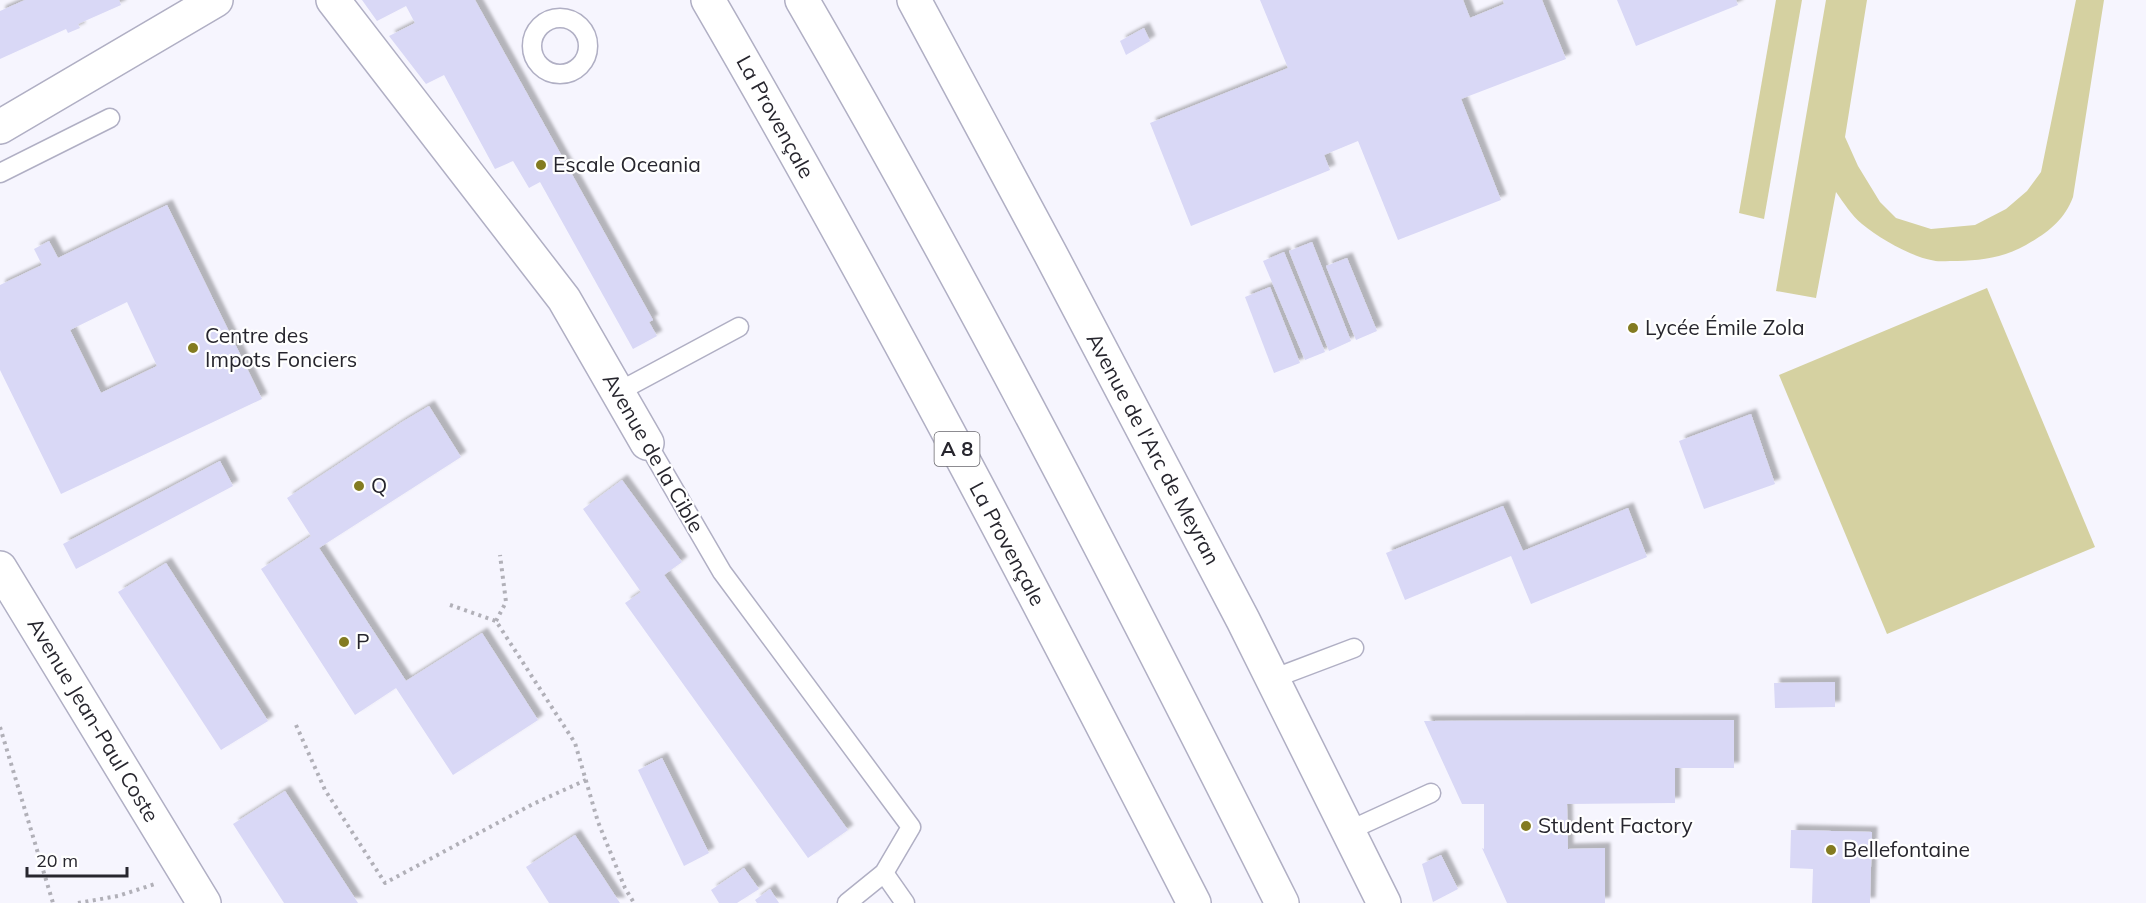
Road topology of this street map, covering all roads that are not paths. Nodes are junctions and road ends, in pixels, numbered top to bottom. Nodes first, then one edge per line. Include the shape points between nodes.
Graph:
1 (216, 0) edge
2 (333, 0) edge
3 (708, 0) edge
4 (802, 0) edge
5 (914, 0) edge
6 (110, 118) dead end
7 (0, 127) edge
8 (0, 173) edge
9 (739, 327) dead end
10 (618, 392) junction
11 (647, 443) joint
12 (0, 568) edge
13 (0, 605) edge
14 (1354, 648) dead end
15 (1272, 679) junction
16 (1431, 793) dead end
17 (143, 818) junction
18 (1348, 831) junction
19 (884, 873) junction
20 (191, 903) edge
21 (204, 903) edge
22 (847, 903) edge
23 (905, 903) edge
24 (1194, 903) edge
25 (1282, 903) edge
26 (1384, 903) edge

1 - 7 main road
2 - 10 main road, Avenue de la Cible via 564,299
3 - 24 main road, La Provençale / A 8 via 775,114 942,421
4 - 25 main road via 1014,383
5 - 15 main road, Avenue de l'Arc de Meyran
6 - 8 lane
9 - 10 lane
10 - 11 main road, Avenue de la Cible
11 - 19 lane, Avenue de la Cible via 722,572 910,827
12 - 17 main road, Avenue Jean-Paul Coste
13 - 17 main road, Avenue Jean-Paul Coste
14 - 15 lane
15 - 18 main road, Avenue de l'Arc de Meyran
16 - 18 lane
17 - 20 main road, Avenue Jean-Paul Coste
17 - 21 main road, Avenue Jean-Paul Coste
18 - 26 main road, Avenue de l'Arc de Meyran
19 - 22 lane, Avenue de la Cible
19 - 23 lane

